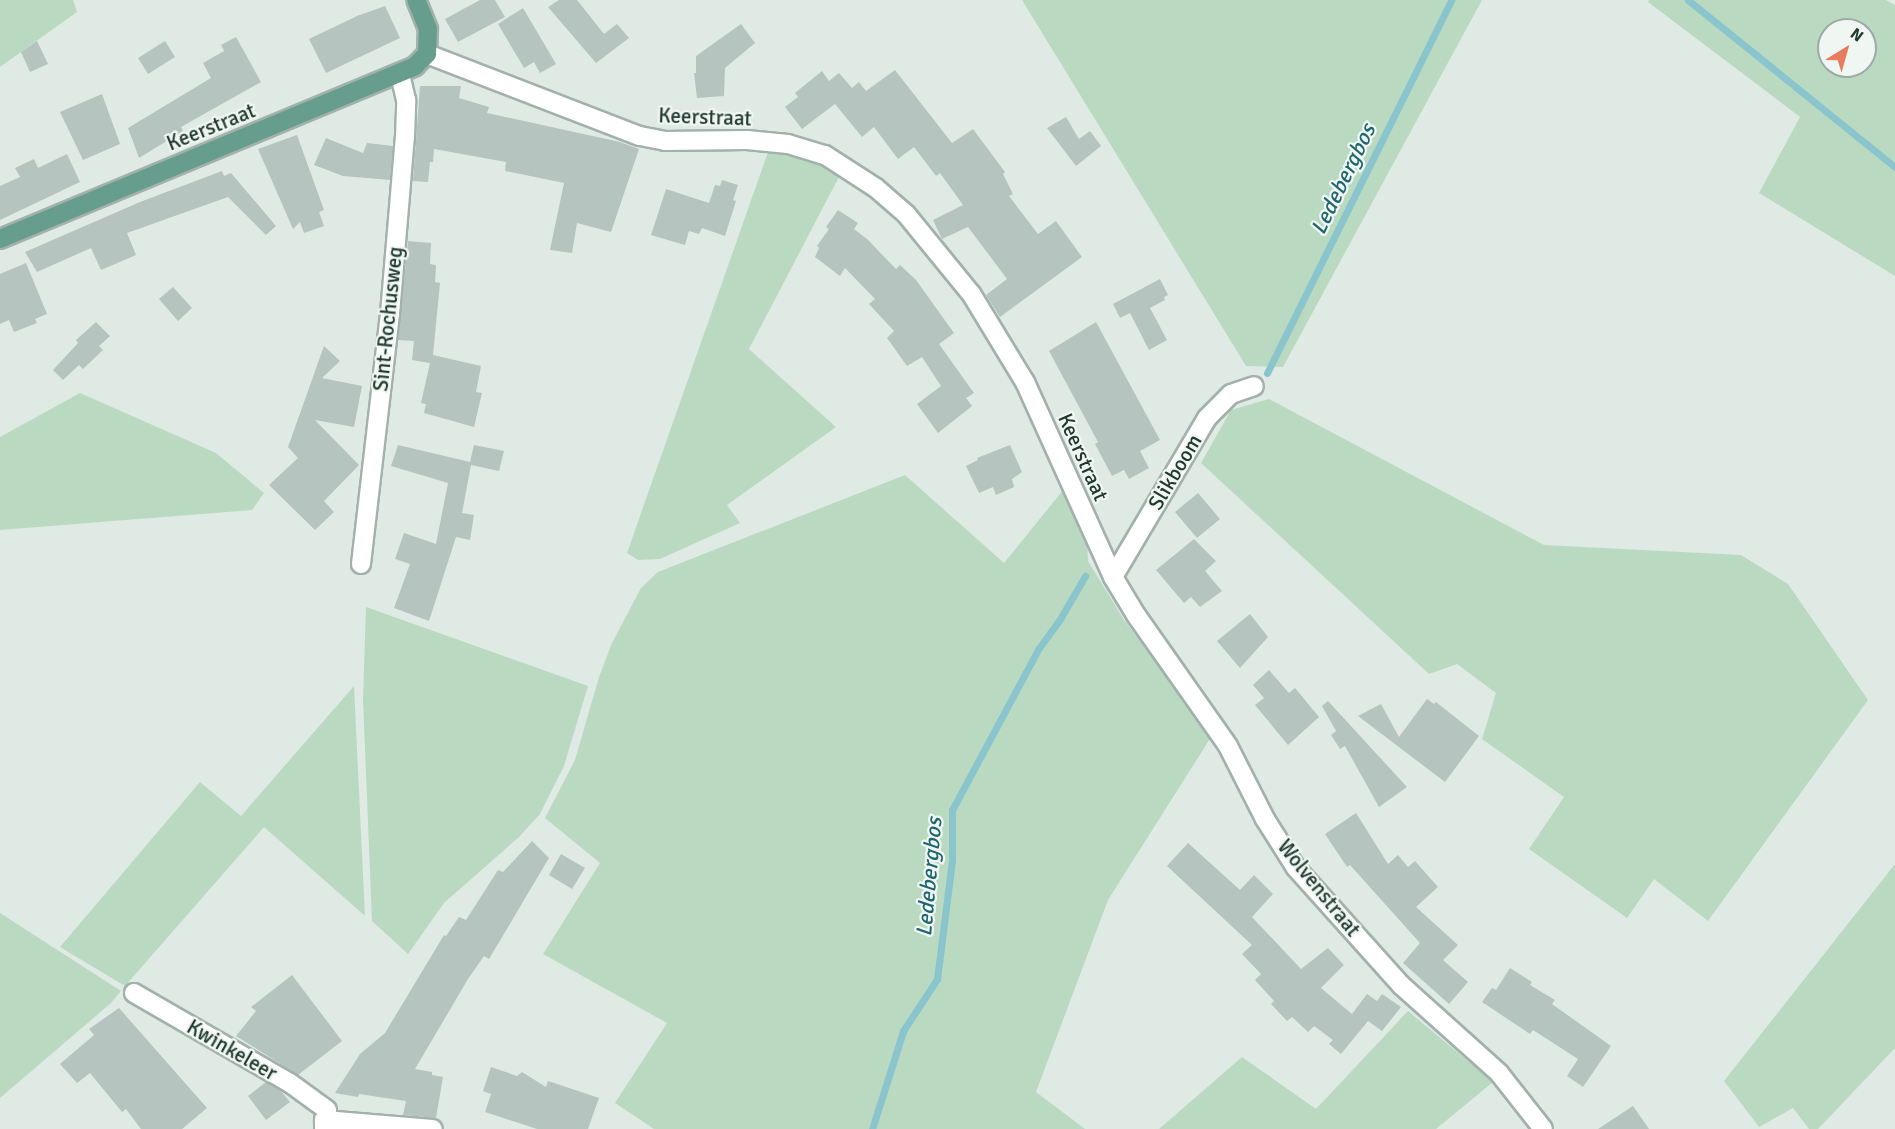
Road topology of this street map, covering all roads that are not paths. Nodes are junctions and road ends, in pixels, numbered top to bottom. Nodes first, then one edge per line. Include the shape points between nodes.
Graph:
1 (416, 0) edge
2 (427, 54) junction
3 (399, 74) junction
4 (0, 239) edge
5 (1254, 386) dead end
6 (361, 564) dead end
7 (1113, 577) junction
8 (1136, 615) joint
9 (134, 993) dead end
10 (327, 1110) dead end
11 (324, 1129) edge
12 (433, 1129) edge
13 (1544, 1129) edge

1 - 2 main road via 428,29
2 - 3 main road, Keerstraat
2 - 7 street, Keerstraat via 640,136 665,141 788,144 825,155 876,188 906,214 972,295 1025,382
3 - 4 main road, Keerstraat
3 - 6 street, Sint-Rochusweg via 406,100 405,137 390,314
5 - 7 street, Slikboom via 1231,394 1207,418
7 - 8 street, Keerstraat
8 - 13 street, Wolvenstraat via 1228,746 1265,819 1296,868 1401,985 1499,1073
9 - 10 street, Kwinkeleer via 290,1083
11 - 12 street via 324,1119

